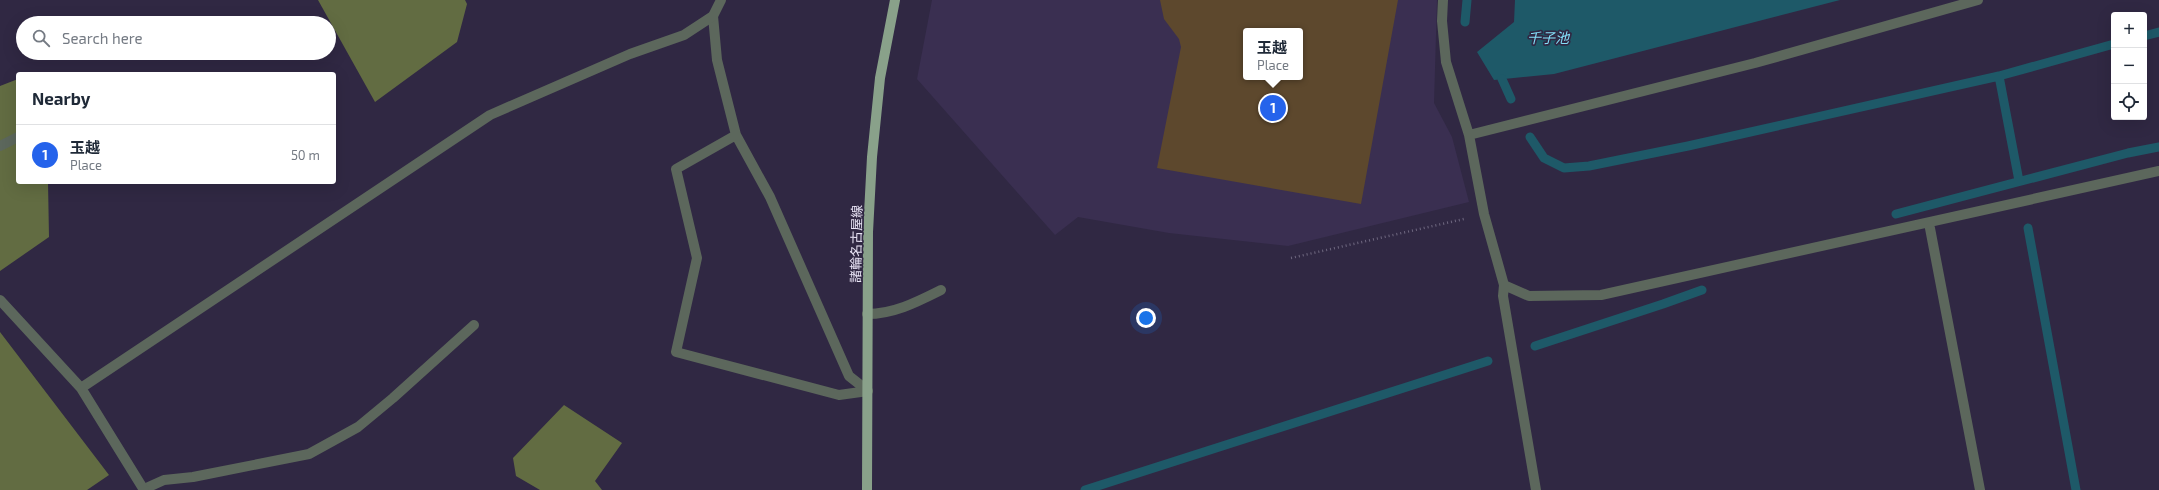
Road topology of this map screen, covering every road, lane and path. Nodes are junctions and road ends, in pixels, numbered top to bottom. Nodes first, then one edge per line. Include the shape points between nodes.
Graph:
1 (721, 0) edge
2 (895, 0) edge
3 (1443, 0) edge
4 (1978, 0) edge
5 (713, 16) junction
6 (736, 135) junction
7 (1469, 135) junction
8 (16, 138) edge
9 (0, 146) edge
10 (2159, 171) edge
11 (1484, 214) junction
12 (1929, 223) junction
13 (1291, 258) dead end
14 (1504, 284) junction
15 (941, 290) dead end
16 (0, 300) edge
17 (867, 314) junction
18 (474, 325) dead end
19 (81, 388) junction
20 (868, 391) junction
21 (144, 490) edge
22 (867, 490) edge
23 (1536, 490) edge
24 (1980, 490) edge

1 - 5 street
2 - 17 main road, 諸輪名古屋線 via 880,78 872,157
3 - 7 street via 1442,21 1446,62
4 - 7 street via 1768,59
5 - 6 street via 717,60
5 - 19 street via 684,35 630,54 490,115
6 - 20 street via 770,197 849,376
6 - 20 street via 676,169 697,258 676,352 839,395
7 - 11 street
8 - 9 street
10 - 12 street
11 - 13 path
11 - 14 street
12 - 14 street via 1601,295 1529,296
12 - 24 street
14 - 23 street via 1503,296
15 - 17 street via 914,304 884,314
16 - 19 street
17 - 20 main road, 諸輪名古屋線
18 - 21 street via 358,427 309,454 193,477 164,480
19 - 21 street
20 - 22 main road, 諸輪名古屋線

